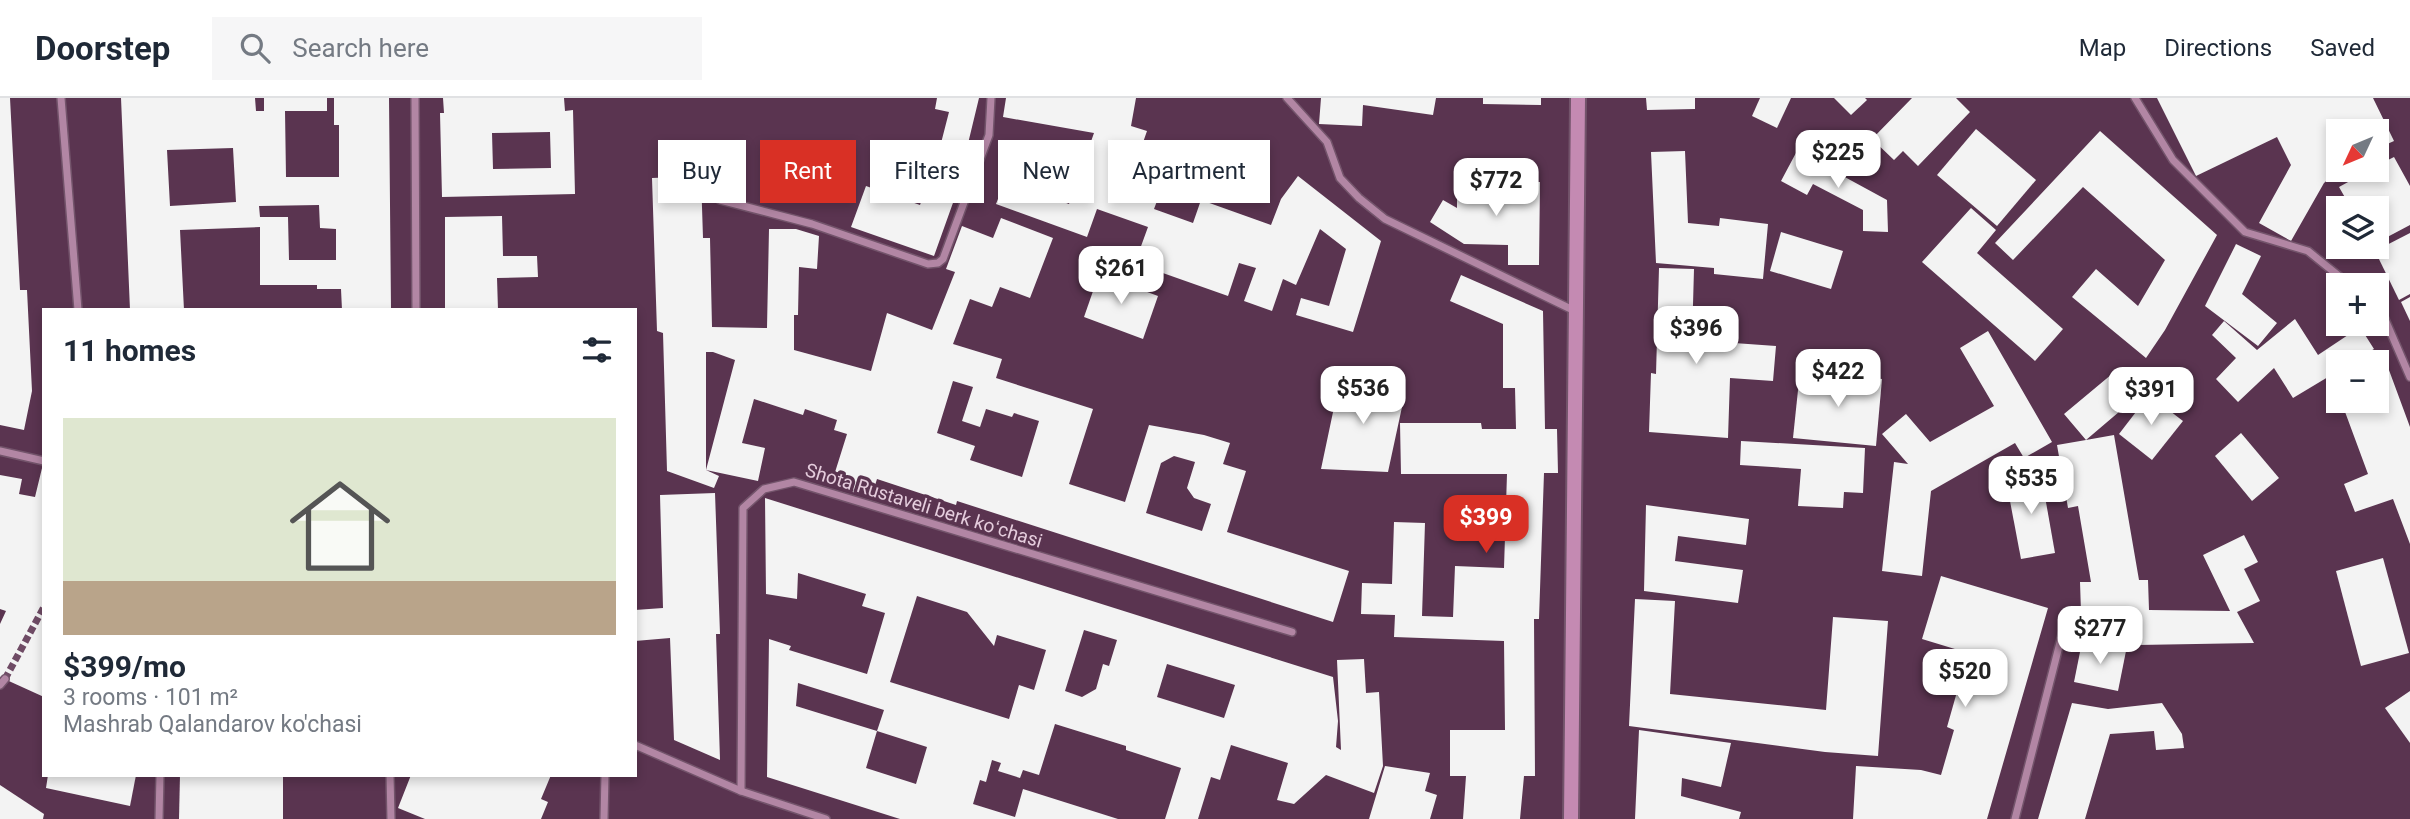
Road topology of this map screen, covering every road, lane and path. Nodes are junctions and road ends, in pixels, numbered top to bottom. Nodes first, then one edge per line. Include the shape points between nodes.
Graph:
1 (61, 98) edge
2 (415, 98) edge
3 (991, 98) edge
4 (1287, 98) edge
5 (1578, 98) edge
6 (2135, 98) edge
7 (731, 203) edge
8 (2335, 273) edge
9 (78, 308) edge
10 (416, 308) edge
11 (1575, 311) junction
12 (2389, 328) edge
13 (2410, 377) edge
14 (0, 451) edge
15 (42, 461) edge
16 (2068, 611) dead end
17 (1292, 632) dead end
18 (637, 746) edge
19 (160, 777) edge
20 (390, 777) edge
21 (605, 777) edge
22 (741, 791) junction
23 (159, 819) edge
24 (391, 819) edge
25 (604, 819) edge
26 (826, 819) edge
27 (1571, 819) edge
28 (2015, 819) edge

1 - 9 street
2 - 10 street
3 - 7 street via 989,135 943,259 937,264
4 - 11 street via 1327,142 1340,178 1385,219
5 - 11 main road
6 - 8 street via 2173,160 2245,232 2308,251
11 - 27 main road
12 - 13 street
14 - 15 street
16 - 28 street
17 - 22 street, Shota Rustaveli berk koʻchasi via 794,482 764,489 743,508
18 - 22 street
19 - 23 street
20 - 24 street
21 - 25 street
22 - 26 street

